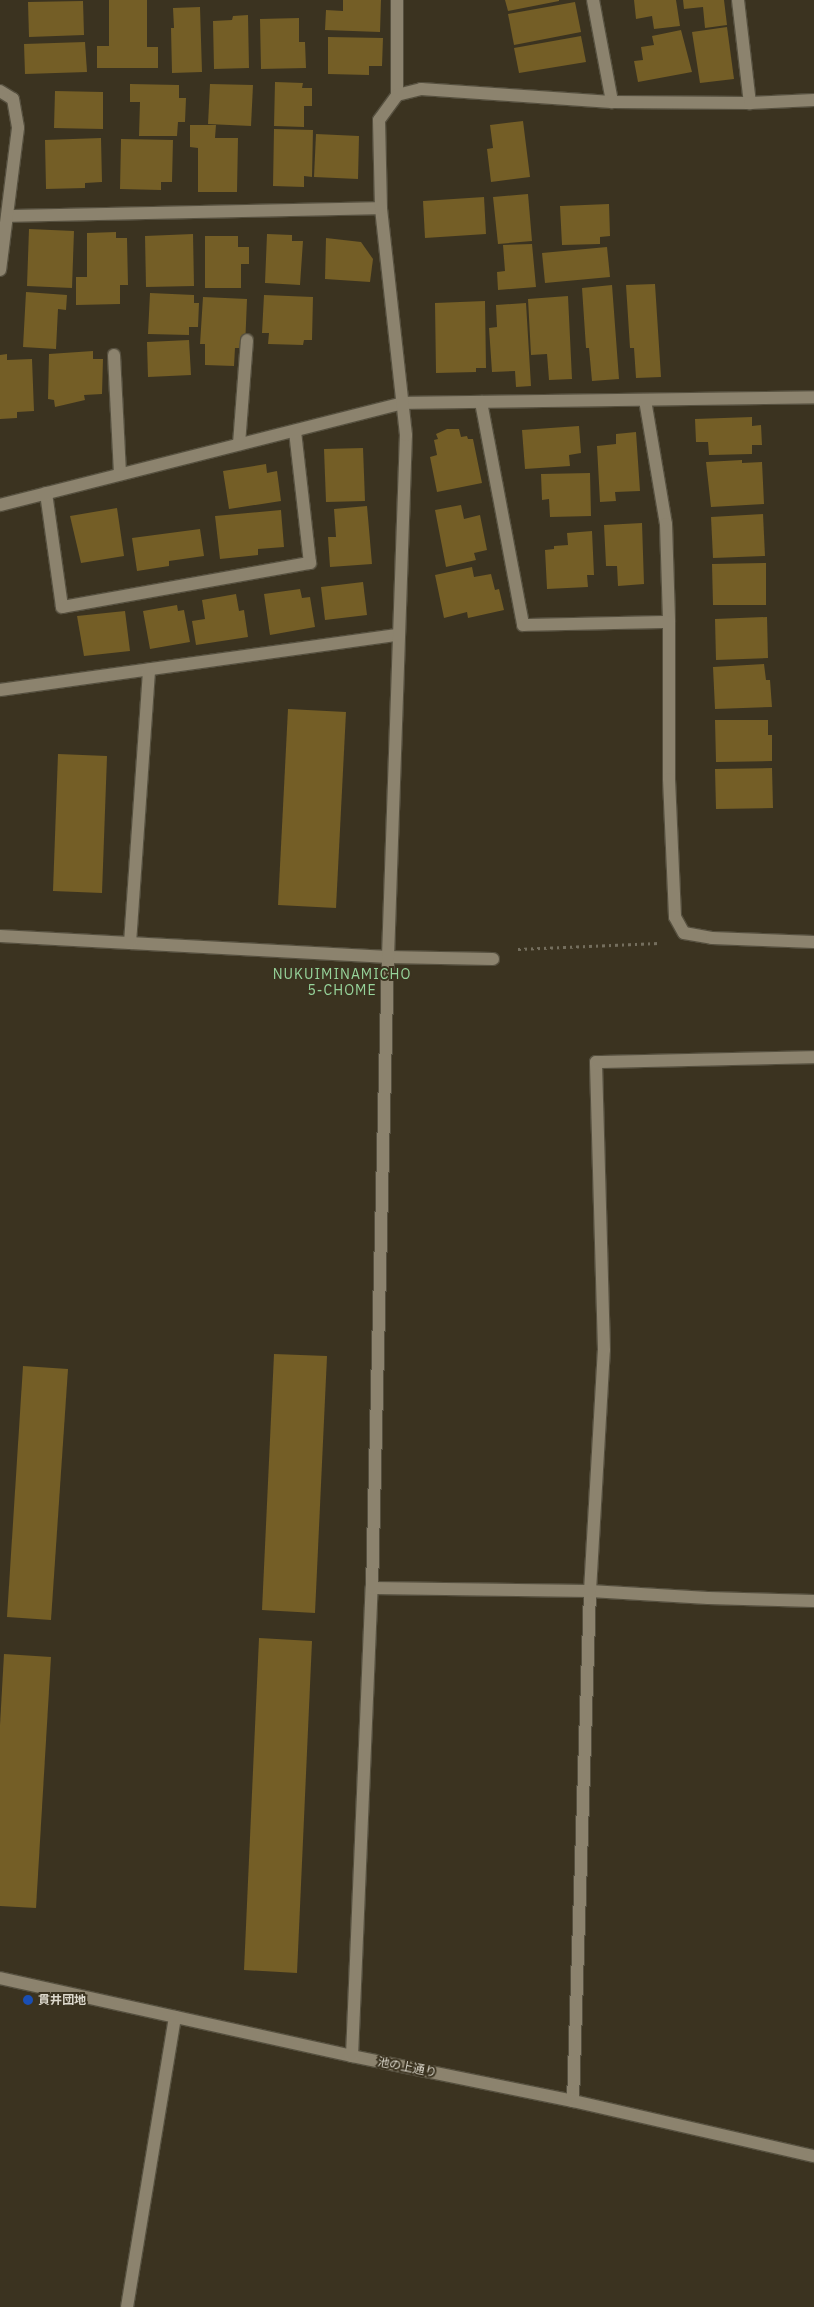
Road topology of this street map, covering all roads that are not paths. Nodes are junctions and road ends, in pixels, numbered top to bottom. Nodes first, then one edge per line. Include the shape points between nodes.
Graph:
1 (397, 0) edge
2 (593, 0) edge
3 (738, 0) edge
4 (0, 90) edge
5 (397, 94) junction
6 (814, 100) edge
7 (612, 102) junction
8 (750, 103) junction
9 (382, 208) junction
10 (6, 216) junction
11 (0, 270) edge
12 (247, 340) dead end
13 (114, 355) dead end
14 (814, 397) edge
15 (644, 400) junction
16 (481, 402) junction
17 (402, 403) junction
18 (295, 431) junction
19 (240, 444) junction
20 (120, 474) junction
21 (46, 493) junction
22 (0, 506) edge
23 (670, 622) junction
24 (398, 636) junction
25 (149, 670) junction
26 (0, 690) edge
27 (0, 936) edge
28 (814, 942) edge
29 (130, 943) junction
30 (388, 957) junction
31 (493, 958) road end
32 (814, 1057) edge
33 (372, 1588) junction
34 (590, 1591) junction
35 (814, 1601) edge
36 (0, 1978) edge
37 (175, 2017) junction
38 (352, 2056) junction
39 (573, 2101) junction
40 (814, 2156) edge
41 (127, 2307) edge

1 - 5 street
2 - 7 street
3 - 8 street
4 - 10 street via 13,99 18,128
5 - 7 street via 421,89
5 - 9 street via 379,120
6 - 8 street
7 - 8 street
9 - 10 street
9 - 17 street
10 - 11 street
12 - 19 street
13 - 20 street
14 - 15 street
15 - 16 street
15 - 23 street via 666,524
16 - 17 street
16 - 23 street via 523,625
17 - 18 street
17 - 24 street via 406,435
18 - 19 street
18 - 21 street via 310,563 62,606
19 - 20 street
20 - 21 street
21 - 22 street
23 - 28 street via 669,779 675,917 684,933 712,938
24 - 25 street
24 - 30 street
25 - 26 street
25 - 29 street
27 - 29 street
29 - 30 street
30 - 31 street
30 - 33 street
32 - 34 street via 596,1062 604,1350
33 - 34 street
33 - 38 street
34 - 35 street
34 - 39 street
36 - 37 street, 池の上通り
37 - 38 street, 池の上通り
37 - 41 street
38 - 39 street, 池の上通り
39 - 40 street, 池の上通り

